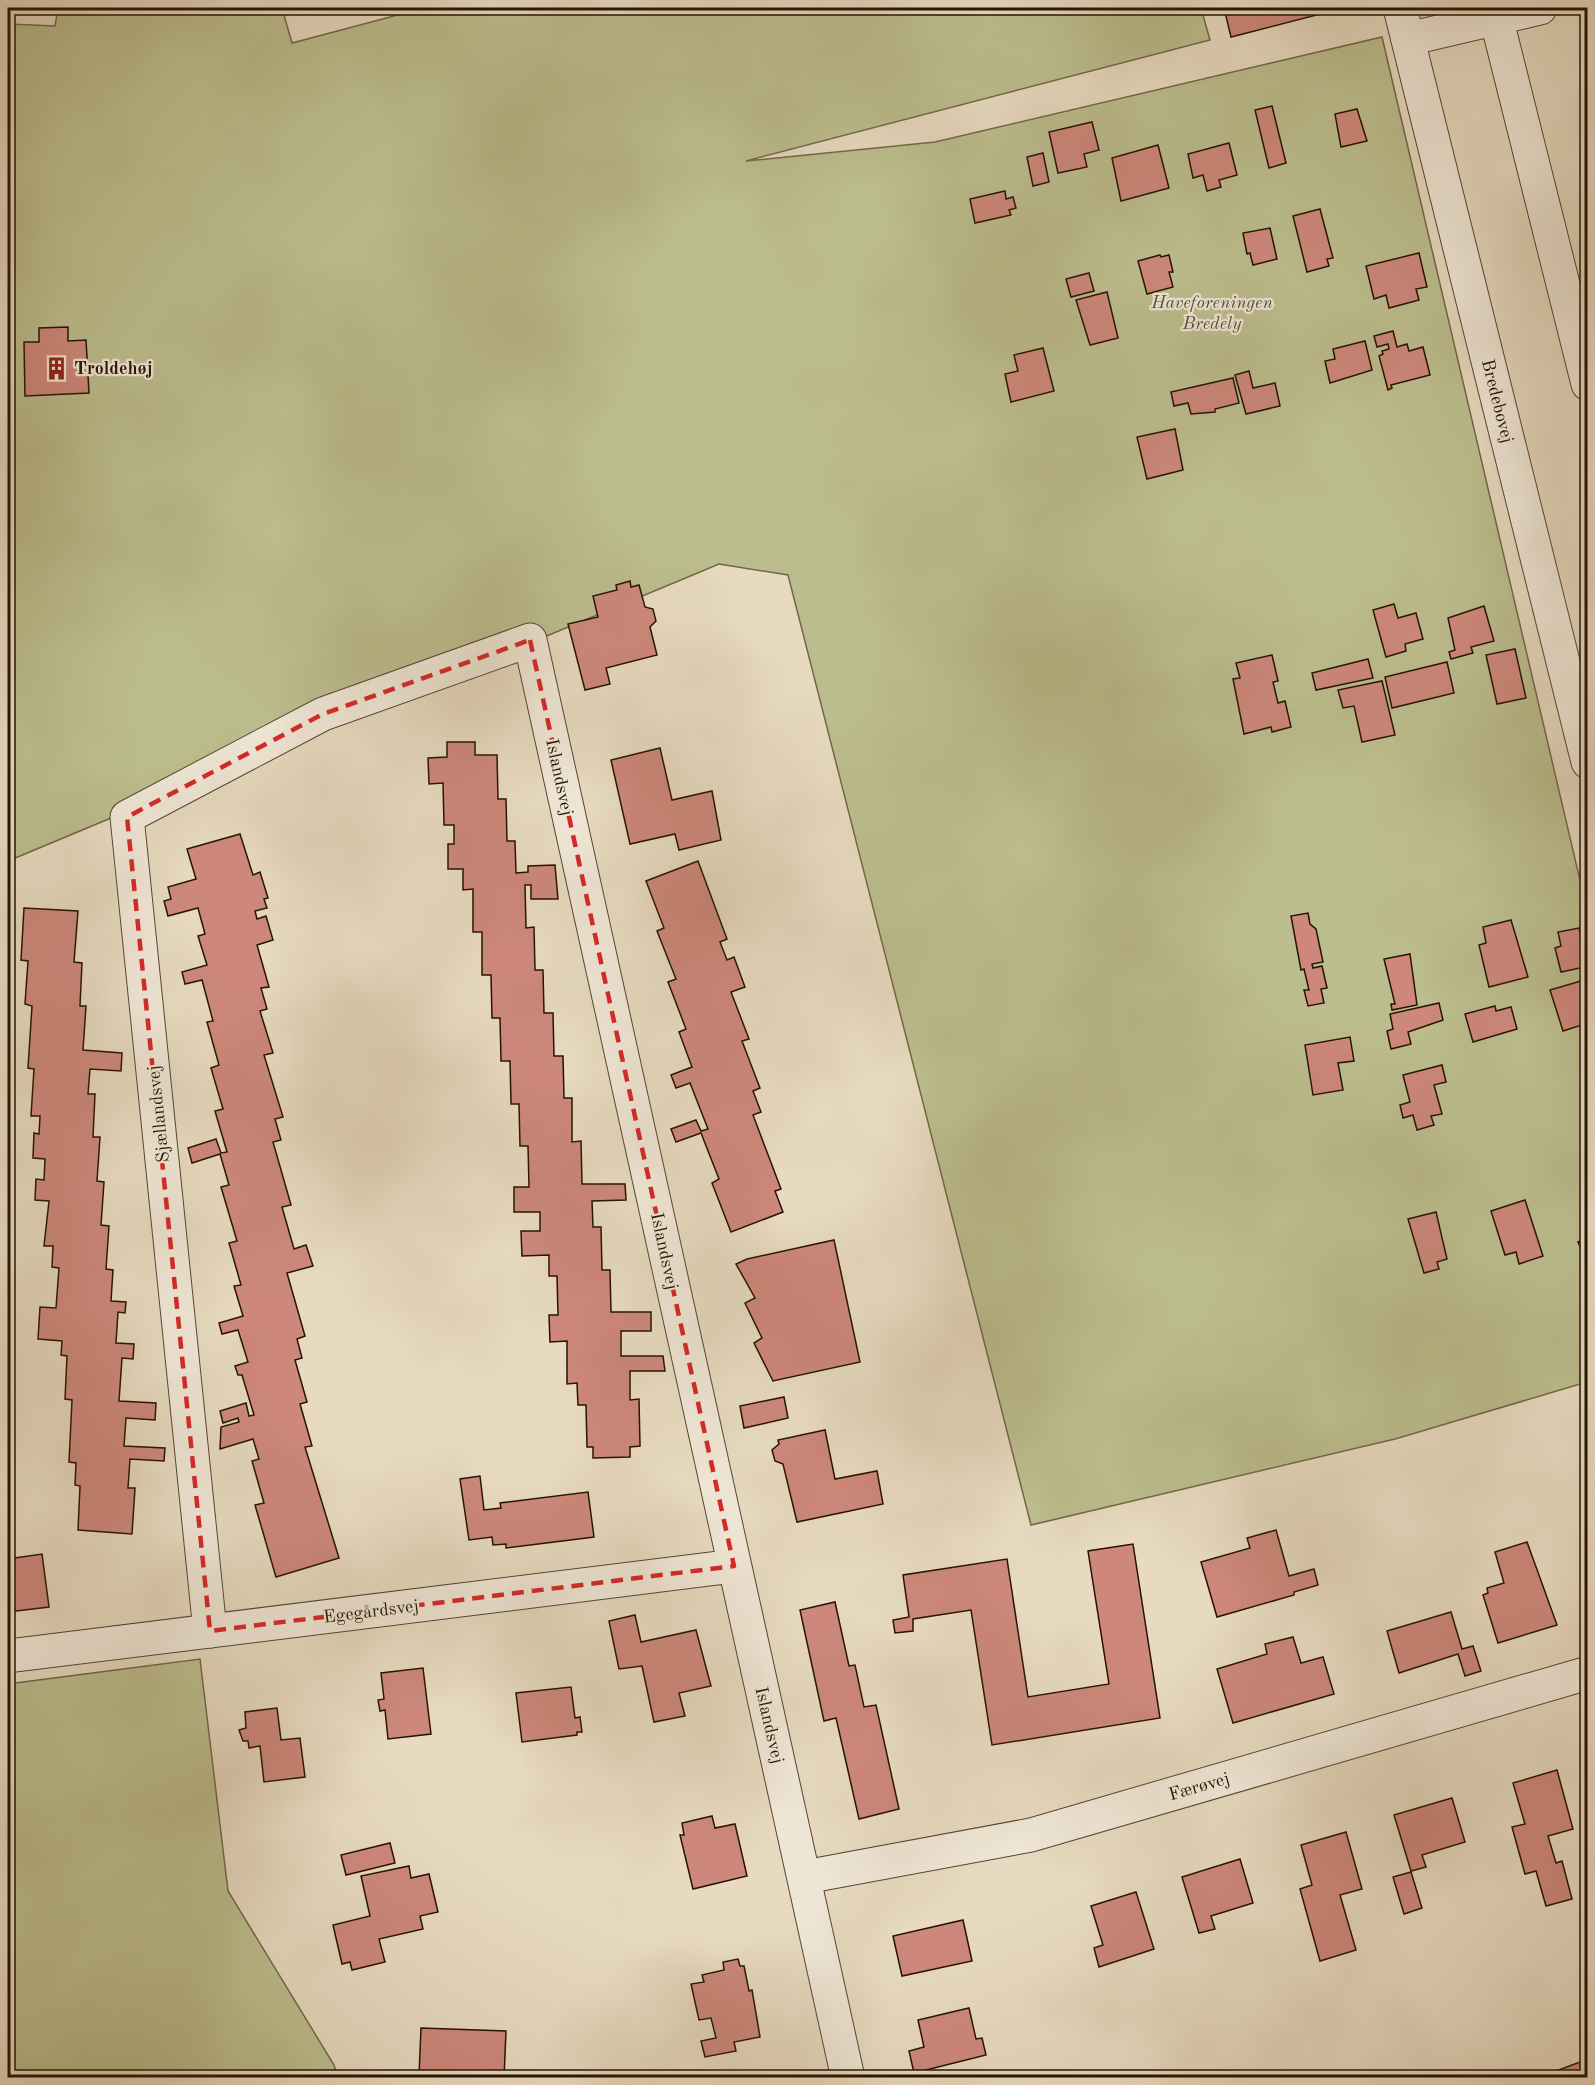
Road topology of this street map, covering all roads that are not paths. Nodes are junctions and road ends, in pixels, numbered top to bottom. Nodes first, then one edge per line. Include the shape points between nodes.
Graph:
1 (1400, 8) edge
2 (1540, 8) edge
3 (1496, 17) junction
4 (1408, 39) junction
5 (1587, 384) edge
6 (322, 714) joint
7 (1587, 762) edge
8 (734, 1566) junction
9 (210, 1631) junction
10 (8, 1656) edge
11 (1587, 1673) edge
12 (805, 1876) junction
13 (848, 2078) edge

1 - 4 street, Bredebovej
2 - 3 street
3 - 4 street
3 - 5 street
4 - 7 street, Bredebovej
6 - 8 street, Islandsvej via 530,640
6 - 9 street, Sjællandsvej via 127,817
8 - 9 street, Egegårdsvej
8 - 12 street, Islandsvej
9 - 10 street, Egegårdsvej
11 - 12 street, Færøvej via 1031,1835
12 - 13 street, Islandsvej

